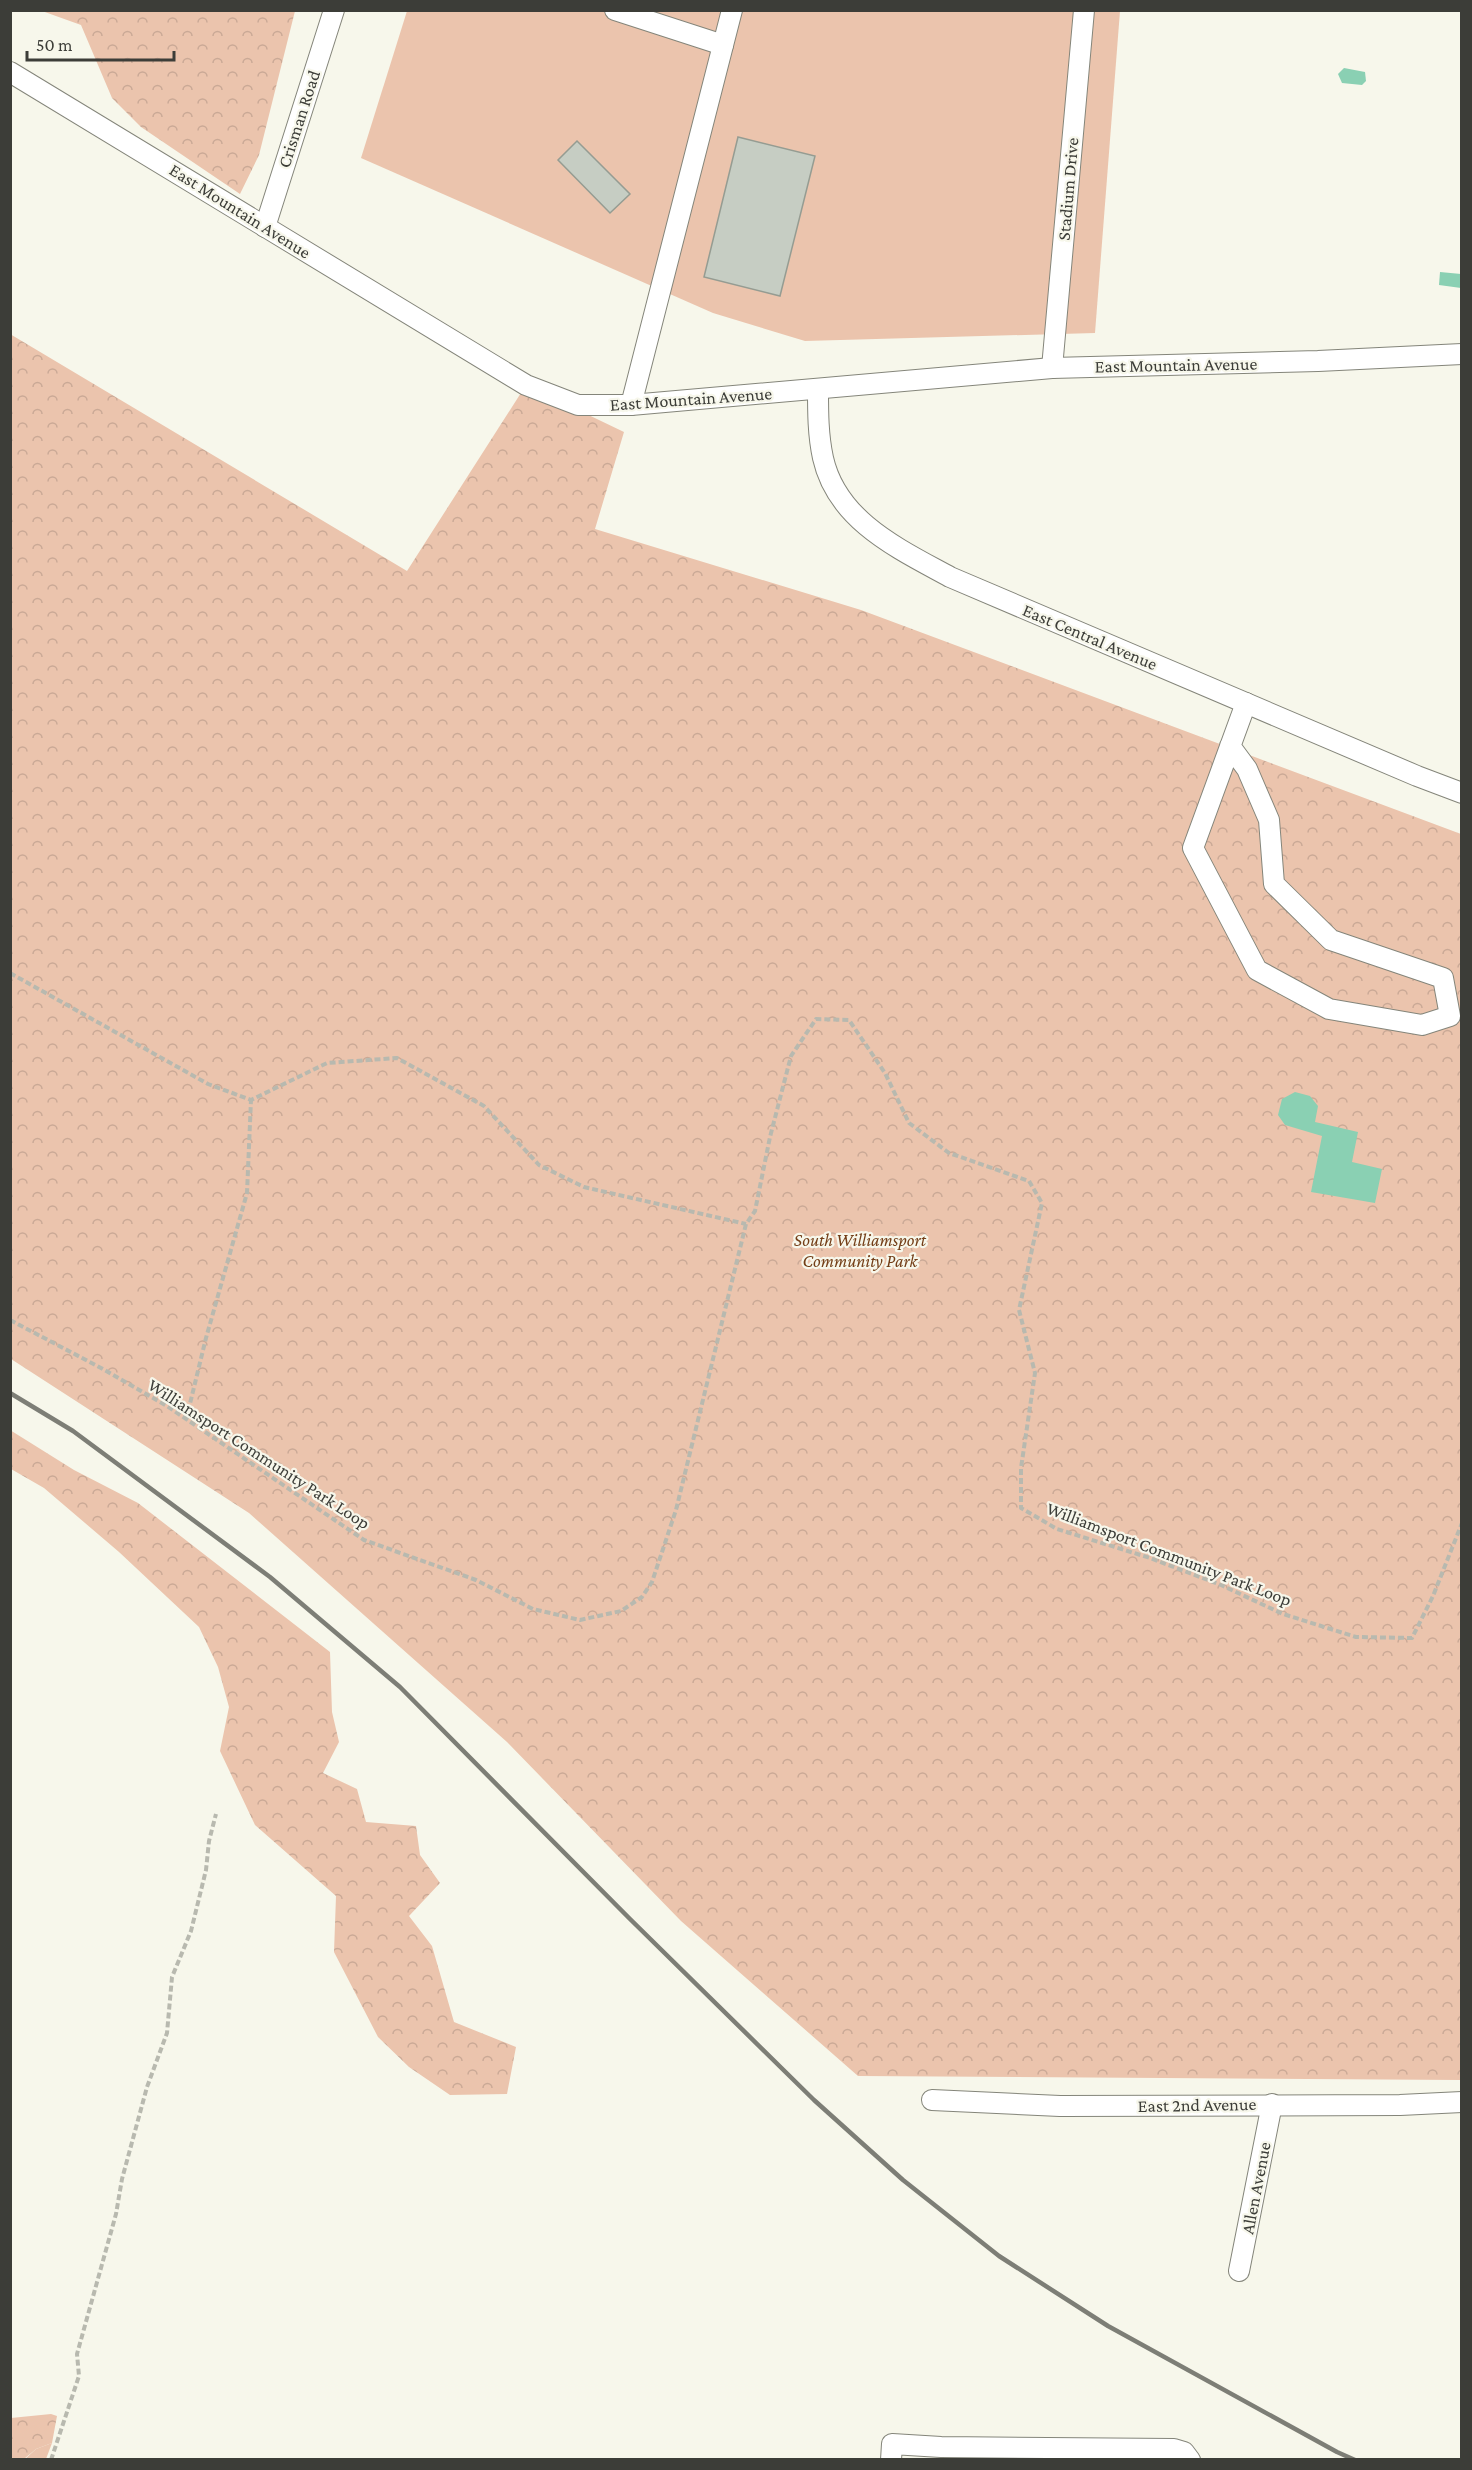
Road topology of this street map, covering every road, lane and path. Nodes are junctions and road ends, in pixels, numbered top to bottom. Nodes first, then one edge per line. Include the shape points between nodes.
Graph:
1 (334, 10) edge
2 (615, 10) edge
3 (732, 10) edge
4 (1084, 10) edge
5 (723, 45) junction
6 (10, 72) edge
7 (265, 227) junction
8 (1461, 354) edge
9 (1052, 368) junction
10 (818, 389) junction
11 (631, 405) junction
12 (1246, 703) junction
13 (1230, 746) junction
14 (1461, 793) edge
15 (10, 973) edge
16 (251, 1100) junction
17 (746, 1224) junction
18 (10, 1320) edge
19 (186, 1420) junction
20 (1461, 1523) edge
21 (216, 1815) dead end
22 (932, 2100) dead end
23 (1461, 2102) edge
24 (1272, 2104) junction
25 (1239, 2271) dead end
26 (51, 2460) edge
27 (891, 2460) edge
28 (1190, 2460) edge

1 - 7 street, Crisman Road
2 - 5 street
3 - 5 street
4 - 9 street, Stadium Drive
5 - 11 street
6 - 7 street, East Mountain Avenue
7 - 11 street, East Mountain Avenue via 526,385 578,405
8 - 9 street, East Mountain Avenue via 1318,362
9 - 10 street, East Mountain Avenue
10 - 11 street, East Mountain Avenue
10 - 12 street, East Central Avenue via 823,460 834,487 871,530 950,577
12 - 13 street
12 - 14 street, East Central Avenue
13 - 13 street via 1193,848 1257,970 1329,1009 1422,1025 1450,1016 1443,978 1330,940 1274,884 1269,820 1247,769
15 - 16 path via 208,1084
16 - 17 path via 327,1063 397,1058 484,1106 539,1165 584,1186
16 - 19 path via 247,1193
17 - 19 path, Williamsport Community Park Loop via 676,1510 652,1582 642,1597 621,1611 580,1620 532,1609 476,1580 364,1540
17 - 20 path, Williamsport Community Park Loop via 755,1210 791,1056 816,1019 849,1020 885,1073 909,1123 949,1153 1029,1181 1042,1203 1019,1310 1035,1373 1021,1468 1021,1508 1057,1529 1150,1558 1283,1614 1356,1637 1412,1638
18 - 19 path, Williamsport Community Park Loop via 101,1368
21 - 26 path via 191,1930 172,1977 167,2033 147,2087 77,2354 79,2376
22 - 24 street, East 2nd Avenue via 1060,2106
23 - 24 street, East 2nd Avenue
24 - 25 street, Allen Avenue
27 - 28 street via 892,2444 1174,2449 1184,2452

